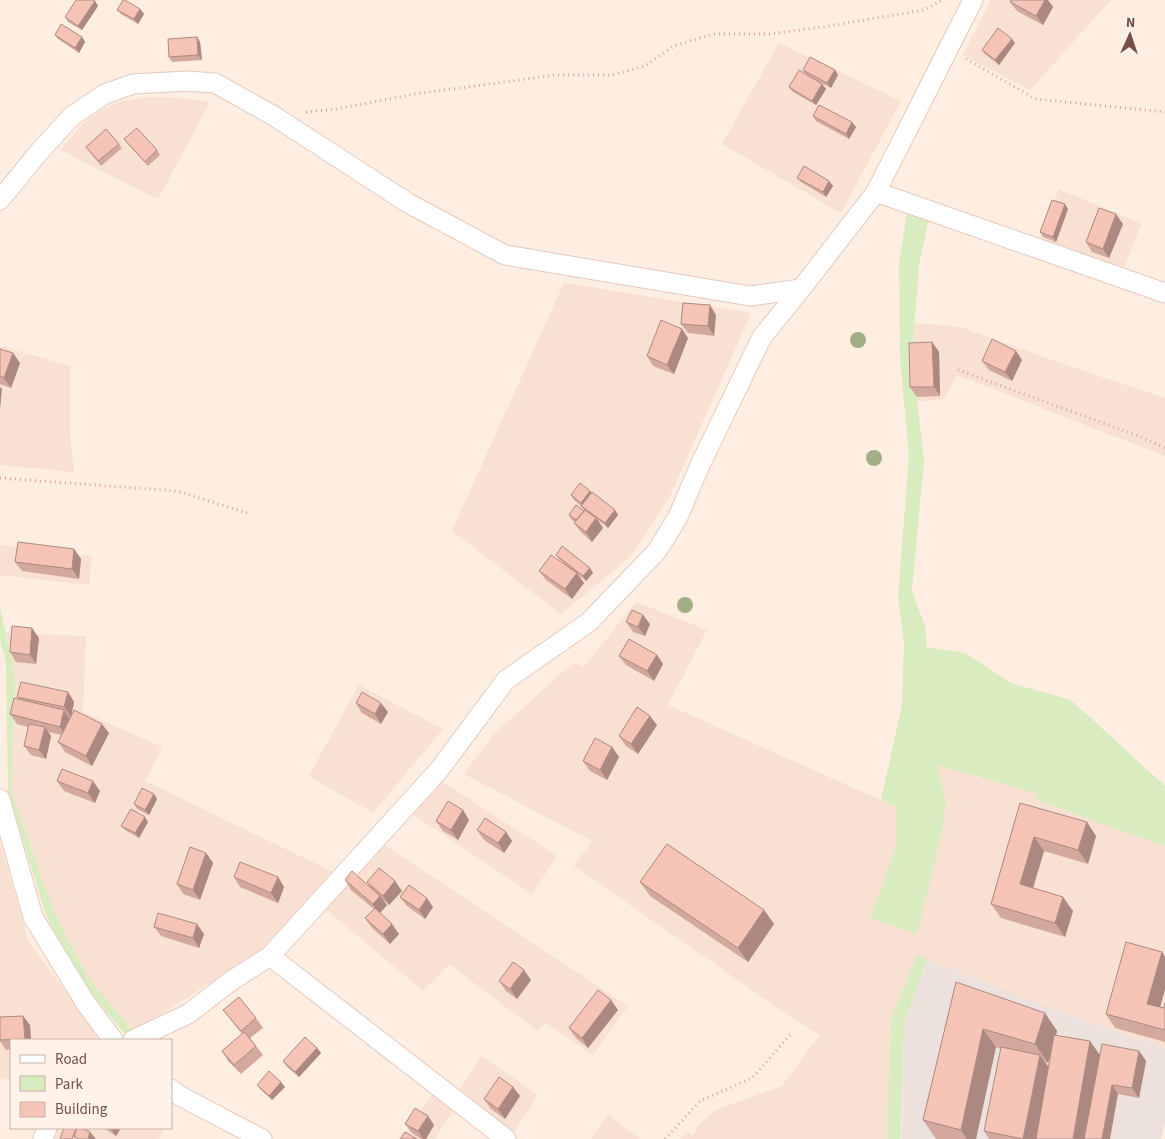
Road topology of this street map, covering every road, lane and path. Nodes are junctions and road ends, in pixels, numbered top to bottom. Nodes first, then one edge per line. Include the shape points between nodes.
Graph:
1 (942, 0) edge
2 (973, 0) edge
3 (948, 48) junction
4 (1165, 112) edge
5 (274, 116) junction
6 (876, 192) junction
7 (0, 200) edge
8 (801, 290) junction
9 (1165, 293) edge
10 (958, 370) dead end
11 (1165, 448) edge
12 (0, 478) edge
13 (250, 514) dead end
14 (0, 798) edge
15 (270, 956) junction
16 (793, 1032) dead end
17 (112, 1039) edge
18 (135, 1039) edge
19 (172, 1090) edge
20 (262, 1139) edge
21 (506, 1139) edge
22 (665, 1139) edge

1 - 5 path via 924,10 824,27 770,34 713,34 674,46 645,66 612,75 556,75
2 - 3 street
3 - 4 path via 1036,99
3 - 6 street
5 - 7 street via 215,83 187,80 133,84 105,94 72,116
5 - 8 street via 408,203 505,255 750,296
6 - 8 street
6 - 9 street
8 - 15 street via 762,337 678,517 657,551 589,622 506,680 439,770
10 - 11 path
12 - 13 path via 177,491
14 - 17 street via 33,917 85,1002
15 - 18 street via 188,1014
15 - 21 street
16 - 22 path via 752,1078 700,1102
19 - 20 street

